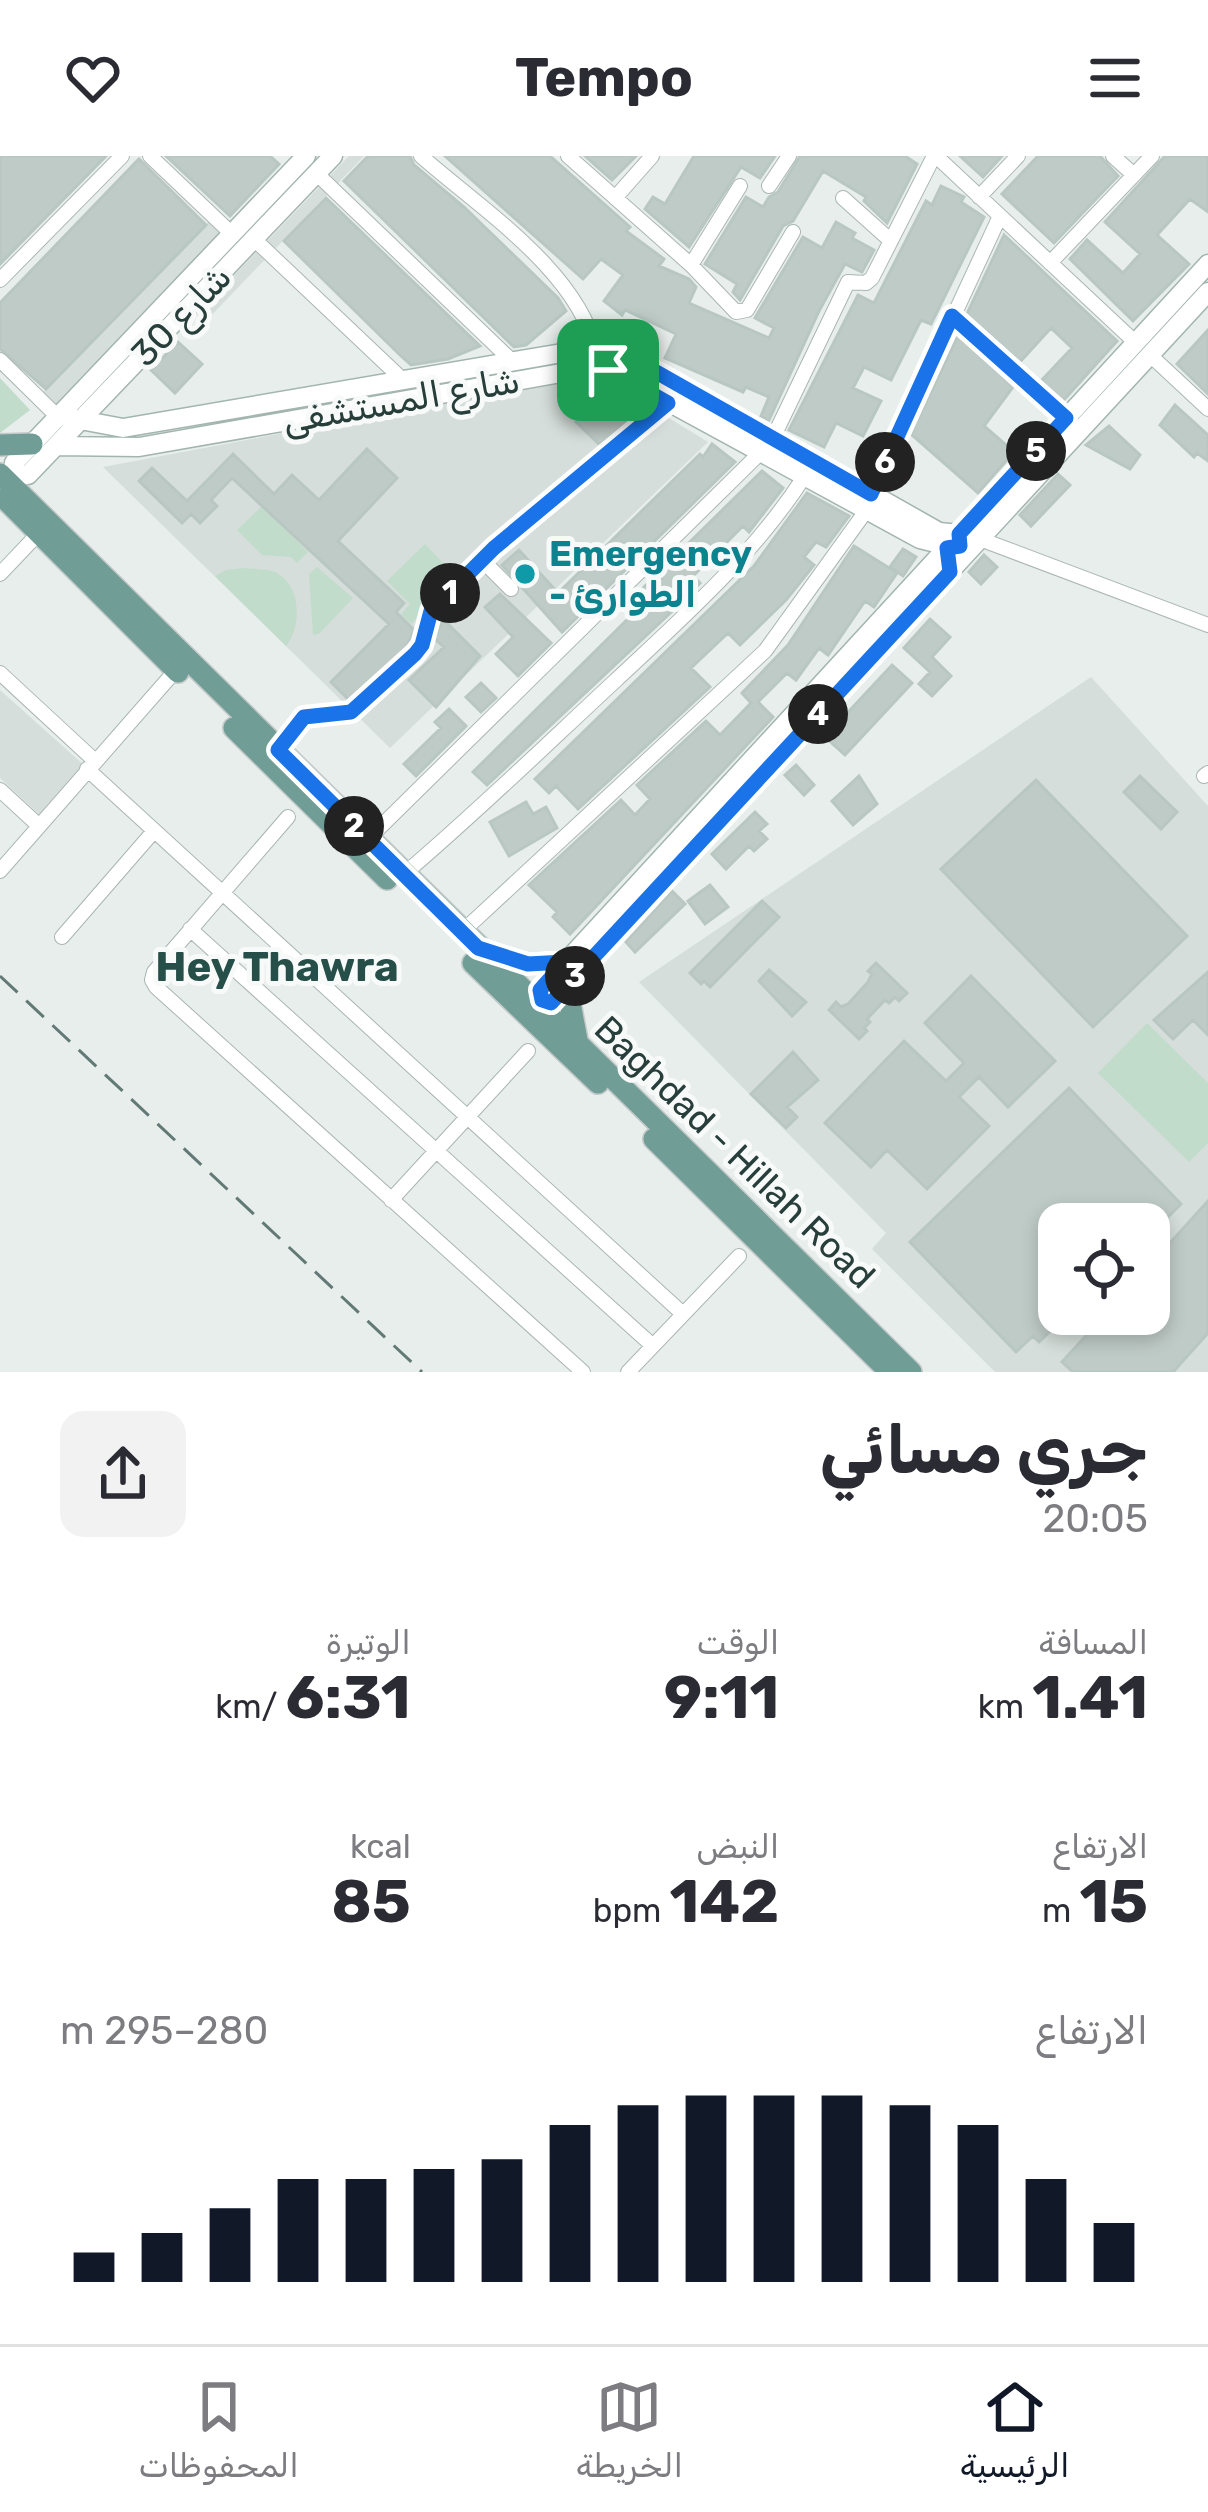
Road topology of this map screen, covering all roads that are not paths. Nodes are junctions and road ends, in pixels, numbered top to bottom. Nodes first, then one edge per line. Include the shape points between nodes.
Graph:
1 (122, 156) edge
2 (150, 156) edge
3 (333, 156) edge
4 (421, 156) edge
5 (568, 156) edge
6 (652, 156) edge
7 (789, 156) edge
8 (935, 156) edge
9 (1018, 156) edge
10 (1114, 156) edge
11 (1152, 156) edge
12 (312, 165) edge
13 (1134, 175) junction
14 (740, 186) dead end
15 (769, 186) dead end
16 (979, 197) junction
17 (615, 198) junction
18 (843, 198) dead end
19 (1000, 217) junction
20 (794, 232) dead end
21 (232, 234) junction
22 (254, 239) junction
23 (891, 241) junction
24 (1050, 263) junction
25 (1208, 264) edge
26 (691, 265) junction
27 (0, 280) edge
28 (1208, 292) edge
29 (952, 316) junction
30 (1143, 349) junction
31 (596, 359) junction
32 (0, 360) edge
33 (513, 362) junction
34 (404, 380) junction
35 (668, 403) junction
36 (1208, 409) edge
37 (75, 416) junction
38 (1073, 420) junction
39 (123, 439) junction
40 (44, 445) junction
41 (766, 446) junction
42 (804, 478) junction
43 (9, 483) edge
44 (868, 502) junction
45 (38, 534) junction
46 (957, 551) junction
47 (482, 560) junction
48 (0, 574) edge
49 (511, 589) dead end
50 (1208, 625) edge
51 (176, 670) junction
52 (0, 673) edge
53 (278, 750) junction
54 (90, 764) junction
55 (0, 790) edge
56 (288, 817) dead end
57 (38, 824) junction
58 (154, 831) junction
59 (368, 839) junction
60 (0, 871) edge
61 (403, 875) junction
62 (221, 892) junction
63 (190, 929) junction
64 (62, 937) dead end
65 (470, 940) junction
66 (574, 966) junction
67 (546, 996) dead end
68 (580, 1046) junction
69 (528, 1051) dead end
70 (467, 1118) junction
71 (436, 1150) junction
72 (391, 1200) junction
73 (739, 1256) dead end
74 (683, 1314) junction
75 (653, 1346) junction
76 (584, 1372) edge
77 (628, 1372) edge
78 (890, 1372) edge
79 (911, 1372) edge

1 - 27 street
2 - 21 street
3 - 12 street, شارع 30
4 - 31 street via 562,280 590,326
5 - 17 street
6 - 17 street
7 - 15 street
8 - 16 street
8 - 23 street
9 - 16 street
10 - 13 street
11 - 13 street
12 - 21 street, شارع 30
12 - 22 street, شارع 30
12 - 33 street
13 - 24 street
14 - 26 street
16 - 19 street
17 - 26 street
18 - 23 street
19 - 24 street
19 - 29 street
20 - 26 street via 742,313
21 - 37 street, شارع 30
22 - 34 street
22 - 37 street, شارع 30
23 - 41 street via 872,278 848,282
24 - 30 street
25 - 30 street
28 - 30 street
29 - 38 street
29 - 44 street
30 - 36 street
30 - 38 street
31 - 33 street, شارع المستشفى via 568,352
31 - 35 street, شارع المستشفى
31 - 39 street, شارع المستشفى
31 - 41 street, شارع المستشفى via 635,360
32 - 37 street
33 - 34 street, شارع المستشفى
34 - 39 street, شارع المستشفى
35 - 41 street, شارع المستشفى
35 - 47 street
37 - 39 street, شارع المستشفى
37 - 40 street, شارع 30
38 - 46 street
39 - 40 street, شارع المستشفى
40 - 43 main road
40 - 43 street, شارع 30
41 - 42 street, شارع المستشفى
41 - 44 street, شارع المستشفى
41 - 59 street
42 - 44 street, شارع المستشفى
42 - 61 street via 725,577
43 - 45 main road
43 - 53 main road, Baghdad - Hillah Road
44 - 46 street, شارع المستشفى
44 - 65 street via 765,651
45 - 48 street
45 - 51 main road
46 - 50 street
46 - 66 street
47 - 49 street
47 - 53 street via 431,611 415,654 361,707 304,717
51 - 54 street
51 - 78 main road
52 - 54 street
53 - 59 main road, Baghdad - Hillah Road
54 - 57 street
54 - 58 street
55 - 57 street
56 - 62 street
57 - 60 street
58 - 62 street
58 - 64 street
59 - 61 main road, Baghdad - Hillah Road
61 - 65 main road, Baghdad - Hillah Road
62 - 63 street
62 - 70 street
63 - 71 street
63 - 72 street via 154,972 156,987
65 - 66 main road via 528,964
65 - 68 main road, Baghdad - Hillah Road
66 - 67 street
66 - 68 main road via 570,1003
68 - 79 main road, Baghdad - Hillah Road
69 - 70 street
70 - 71 street
70 - 74 street
71 - 72 street
71 - 75 street
72 - 76 street
73 - 74 street
74 - 75 street
75 - 77 street

